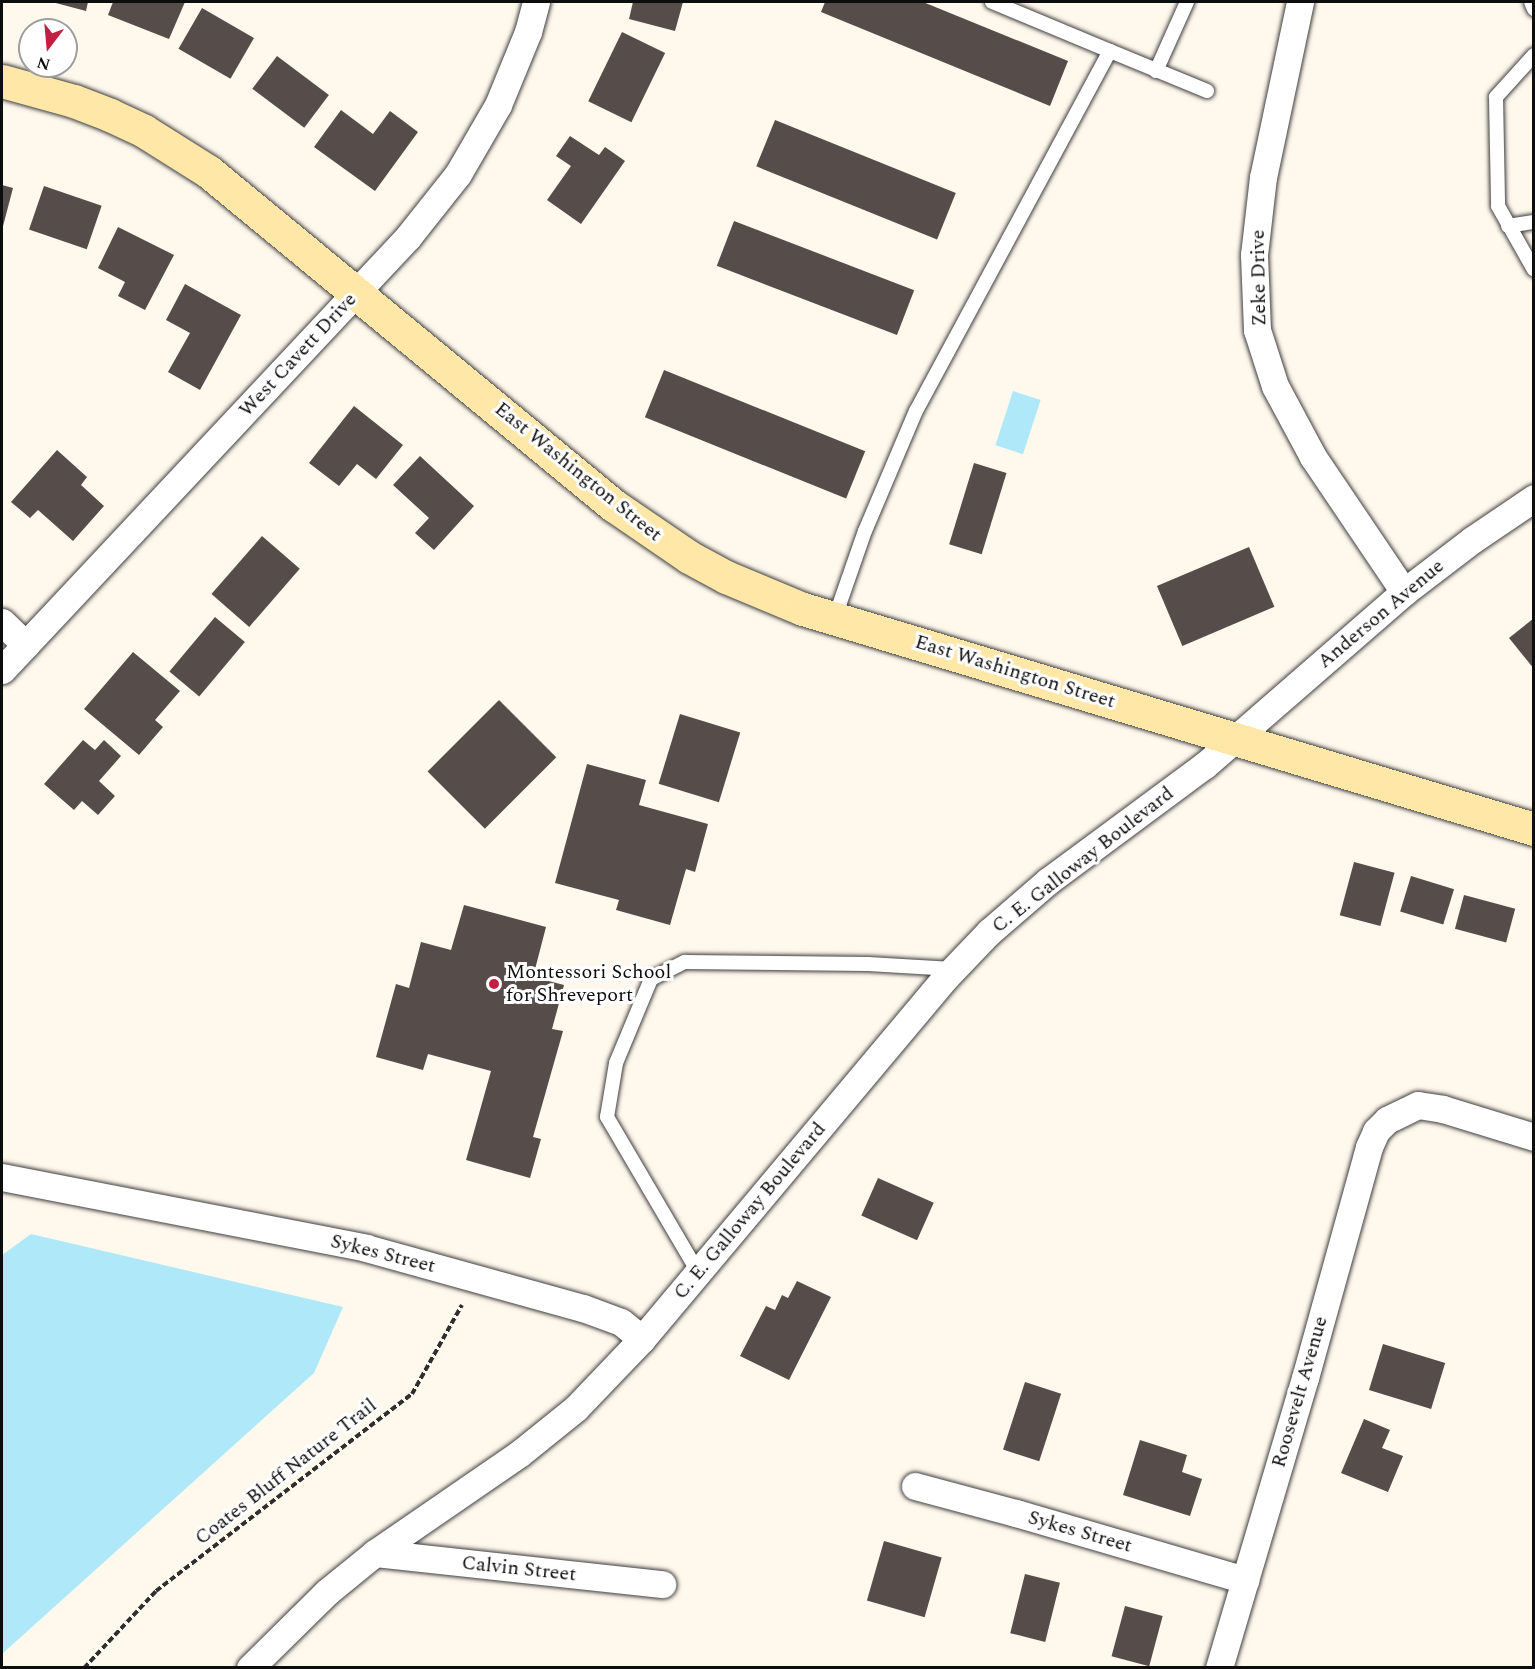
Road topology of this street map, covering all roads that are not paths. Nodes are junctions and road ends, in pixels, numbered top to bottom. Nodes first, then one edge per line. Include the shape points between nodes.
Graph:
1 (536, 2) edge
2 (992, 2) edge
3 (1187, 2) edge
4 (1300, 2) edge
5 (1531, 2) edge
6 (1533, 9) edge
7 (1110, 51) junction
8 (1533, 55) edge
9 (1156, 71) junction
10 (2, 81) edge
11 (1207, 92) dead end
12 (1533, 222) edge
13 (1508, 226) junction
14 (1533, 270) edge
15 (356, 294) junction
16 (1533, 498) edge
17 (1404, 592) junction
18 (835, 617) junction
19 (2, 622) edge
20 (26, 645) junction
21 (2, 670) edge
22 (1235, 739) junction
23 (1533, 829) edge
24 (954, 969) junction
25 (1533, 1137) edge
26 (2, 1177) edge
27 (698, 1272) junction
28 (642, 1339) junction
29 (915, 1486) dead end
30 (375, 1553) junction
31 (1245, 1580) junction
32 (662, 1584) dead end
33 (250, 1668) edge
34 (1219, 1668) edge

1 - 15 street, West Cavett Drive via 498,105 458,174
2 - 7 lane
3 - 9 lane
4 - 17 street, Zeke Drive via 1263,177 1254,255 1257,330 1275,386 1312,457
5 - 6 lane
7 - 9 lane
7 - 18 lane via 916,411 865,531
8 - 13 lane via 1496,97 1498,207
9 - 11 lane
10 - 15 street, East Washington Street via 74,101 144,131 209,172
12 - 13 lane
13 - 14 lane
15 - 18 street, East Washington Street via 613,505 662,540 726,577 803,609
15 - 20 street, West Cavett Drive
16 - 17 street, Anderson Avenue
17 - 22 street, Anderson Avenue
18 - 22 street, East Washington Street
19 - 20 street
20 - 21 street, West Cavett Drive
22 - 23 street, East Washington Street
22 - 24 street, C. E. Galloway Boulevard via 1048,881 989,932
24 - 27 street, C. E. Galloway Boulevard
24 - 27 lane via 685,962 651,979 616,1063 607,1117
25 - 31 street, Roosevelt Avenue via 1418,1105 1387,1120 1376,1131
26 - 28 street, Sykes Street via 366,1248 583,1308 621,1322
27 - 28 street, C. E. Galloway Boulevard
28 - 30 street, C. E. Galloway Boulevard via 576,1408 535,1441
29 - 31 street, Sykes Street
30 - 32 street, Calvin Street
30 - 33 street, C. E. Galloway Boulevard via 327,1592
31 - 34 street, Roosevelt Avenue

